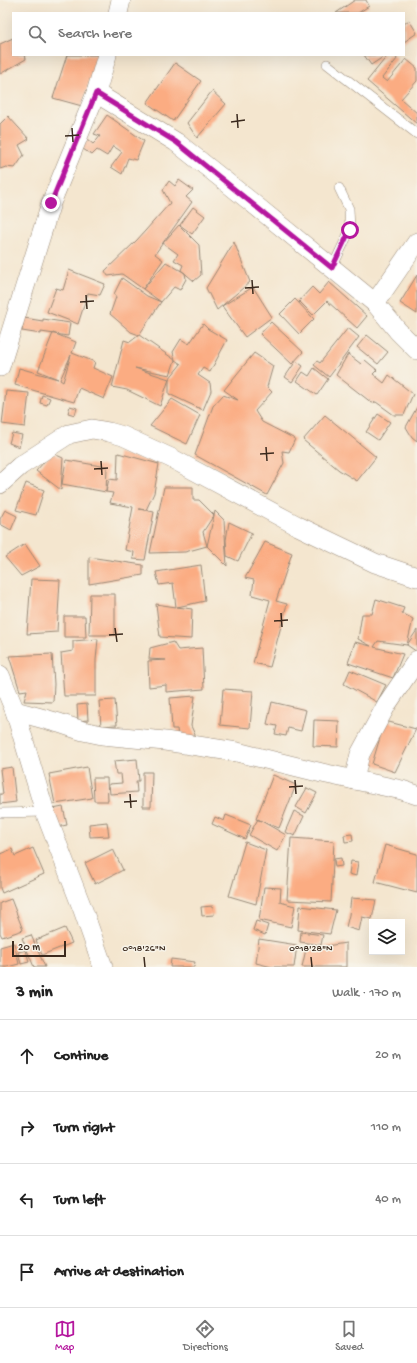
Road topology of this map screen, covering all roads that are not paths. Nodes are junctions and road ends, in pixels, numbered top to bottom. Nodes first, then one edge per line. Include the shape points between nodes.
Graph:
1 (121, 0) edge
2 (118, 12) edge
3 (107, 56) edge
4 (327, 64) dead end
5 (96, 93) junction
6 (417, 134) edge
7 (339, 188) dead end
8 (417, 242) edge
9 (332, 268) junction
10 (375, 303) junction
11 (417, 350) edge
12 (0, 367) edge
13 (0, 484) edge
14 (417, 577) edge
15 (417, 660) edge
16 (0, 675) edge
17 (15, 711) junction
18 (354, 780) junction
19 (417, 795) edge
20 (45, 812) junction
21 (0, 813) edge
22 (103, 967) edge

1 - 2 street
3 - 5 street
4 - 6 lane
5 - 9 street via 176,142
5 - 12 street via 51,203
7 - 9 lane via 349,209 350,230
8 - 10 street
9 - 10 street
10 - 11 street
13 - 14 street via 20,466 70,434 92,429 110,432 171,458 298,526 375,563
15 - 18 street via 387,704 360,754
16 - 17 street
17 - 18 street via 96,734 237,752
17 - 20 street
18 - 19 street
20 - 21 lane
20 - 22 street

